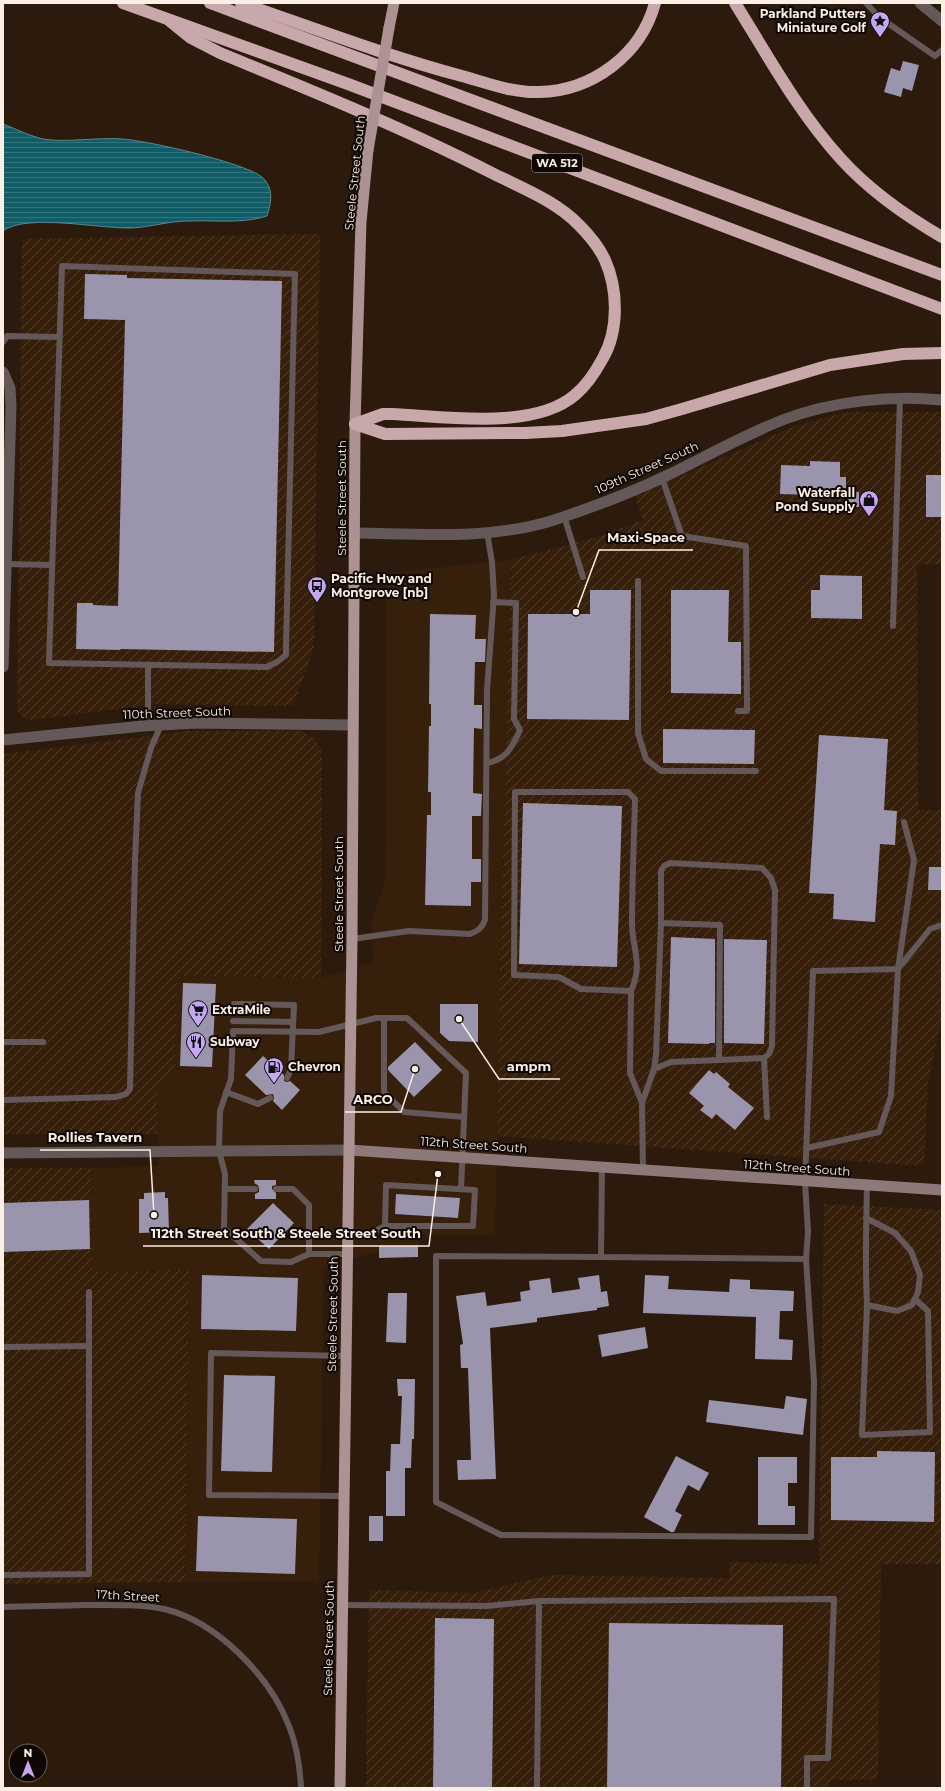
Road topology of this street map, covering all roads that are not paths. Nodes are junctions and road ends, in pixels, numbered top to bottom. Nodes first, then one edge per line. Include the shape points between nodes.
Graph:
1 (123, 3) edge
2 (210, 3) edge
3 (241, 3) edge
4 (394, 3) edge
5 (655, 3) edge
6 (735, 3) edge
7 (866, 3) edge
8 (920, 3) edge
9 (170, 21) junction
10 (942, 21) edge
11 (942, 50) edge
12 (942, 237) edge
13 (942, 275) edge
14 (942, 309) edge
15 (59, 337) junction
16 (3, 342) edge
17 (942, 353) edge
18 (3, 372) edge
19 (900, 398) junction
20 (942, 400) edge
21 (355, 424) junction
22 (6, 471) edge
23 (662, 478) junction
24 (564, 516) junction
25 (487, 532) junction
26 (355, 533) junction
27 (6, 564) junction
28 (52, 565) junction
29 (583, 577) dead end
30 (638, 581) dead end
31 (4, 591) edge
32 (493, 602) junction
33 (893, 626) dead end
34 (148, 665) junction
35 (3, 667) edge
36 (738, 710) dead end
37 (161, 725) junction
38 (353, 725) junction
39 (148, 726) junction
40 (3, 740) edge
41 (487, 763) junction
42 (756, 771) dead end
43 (904, 822) dead end
44 (661, 923) junction
45 (942, 925) edge
46 (352, 939) junction
47 (898, 970) junction
48 (631, 991) junction
49 (234, 1004) dead end
50 (384, 1018) junction
51 (233, 1021) dead end
52 (293, 1022) junction
53 (350, 1024) junction
54 (293, 1031) junction
55 (3, 1042) edge
56 (43, 1042) dead end
57 (764, 1058) junction
58 (719, 1060) junction
59 (654, 1069) junction
60 (287, 1078) dead end
61 (226, 1092) junction
62 (270, 1098) dead end
63 (3, 1100) edge
64 (642, 1103) junction
65 (464, 1117) junction
66 (766, 1117) dead end
67 (807, 1148) junction
68 (349, 1150) junction
69 (219, 1151) junction
70 (3, 1152) edge
71 (463, 1157) junction
72 (602, 1167) junction
73 (643, 1170) junction
74 (805, 1182) junction
75 (867, 1186) junction
76 (224, 1189) junction
77 (255, 1189) dead end
78 (276, 1189) dead end
79 (461, 1189) junction
80 (942, 1190) edge
81 (866, 1218) junction
82 (385, 1226) junction
83 (347, 1233) junction
84 (309, 1254) junction
85 (347, 1254) junction
86 (601, 1257) junction
87 (806, 1259) junction
88 (89, 1292) dead end
89 (915, 1299) junction
90 (867, 1305) junction
91 (89, 1346) junction
92 (3, 1347) edge
93 (346, 1356) junction
94 (344, 1496) junction
95 (3, 1575) edge
96 (539, 1601) junction
97 (342, 1605) junction
98 (3, 1606) edge
99 (301, 1788) edge
100 (340, 1788) edge
101 (537, 1788) edge
102 (807, 1788) edge

1 - 9 highway, WA 512
2 - 13 highway, WA 512
3 - 5 highway via 424,66 504,88 539,92 583,84 608,70 622,58 642,32
4 - 21 main road, Steele Street South, bridge via 368,150 361,222
6 - 12 highway via 798,104 842,160 883,198
7 - 11 lane via 879,17 935,56
8 - 10 street
9 - 14 highway, WA 512 via 348,84
9 - 21 highway via 191,38 220,54 440,148 549,202 580,225 605,260 614,304 610,345 596,371 570,399 543,411 500,419 383,414
15 - 16 lane via 7,336
15 - 28 lane
15 - 34 lane via 62,266 295,274 286,655 267,667
17 - 21 highway via 903,354 830,365 682,410 569,430 525,433 385,434
18 - 22 street via 11,397
19 - 20 street, 109th Street South
19 - 23 street, 109th Street South via 855,402 796,416 767,426
19 - 33 lane
21 - 26 main road, Steele Street South
22 - 27 street
23 - 24 street, 109th Street South via 596,506
23 - 36 lane via 682,536 746,546 747,710
24 - 25 street, 109th Street South
24 - 29 lane
25 - 26 street, 109th Street South
25 - 32 lane via 492,562
26 - 38 main road, Steele Street South
27 - 28 lane
27 - 31 street
28 - 34 lane via 49,663
30 - 42 lane via 638,733 646,759 661,771
31 - 35 street
32 - 41 lane via 487,690
32 - 41 lane via 516,603 514,719 520,730 511,748 498,761
34 - 39 lane
37 - 38 street, 110th Street South
37 - 39 street, 110th Street South
37 - 63 lane via 151,748 138,793 130,1089 126,1094 116,1097
38 - 46 main road, Steele Street South
39 - 40 street, 110th Street South
41 - 46 lane via 486,911 483,927 470,934 409,931
43 - 47 lane via 914,860
44 - 57 lane via 661,871 670,863 762,868 772,878 775,890 772,1046
44 - 58 lane via 720,925
44 - 59 lane
45 - 47 lane via 930,929
46 - 53 main road, Steele Street South
47 - 67 lane via 892,1096 879,1132
47 - 67 lane via 813,971
48 - 48 lane via 636,981 638,956 632,927 635,799 628,792 515,792 514,976 559,977 580,988
48 - 64 lane via 630,1073
49 - 52 lane via 294,1005
50 - 53 lane
50 - 65 lane via 407,1018 466,1073
50 - 65 lane via 384,1092 404,1112
51 - 52 lane
52 - 54 lane
53 - 54 lane via 319,1032
53 - 68 main road, Steele Street South
54 - 60 lane via 292,1069
54 - 61 lane via 233,1031 231,1079
55 - 56 lane
57 - 58 lane
57 - 66 lane
58 - 59 lane via 670,1062
59 - 64 lane
61 - 62 lane via 258,1104
61 - 69 lane via 220,1111
64 - 73 lane
65 - 71 lane
67 - 74 lane
68 - 69 street, 112th Street South
68 - 71 main road, 112th Street South
68 - 83 main road, Steele Street South
69 - 70 street, 112th Street South
69 - 76 lane via 225,1174
71 - 72 main road, 112th Street South
71 - 79 lane
72 - 73 main road, 112th Street South
72 - 86 lane
73 - 74 main road, 112th Street South
74 - 75 main road, 112th Street South
74 - 87 lane via 808,1232
75 - 80 main road, 112th Street South
75 - 81 lane
76 - 77 lane
76 - 84 lane via 224,1228 261,1261 291,1262
78 - 84 lane via 293,1189 309,1205
79 - 82 lane via 386,1185
79 - 82 lane via 475,1190 473,1226
81 - 89 lane via 894,1233 911,1252 920,1275
81 - 90 lane
82 - 83 lane via 372,1233
83 - 85 main road, Steele Street South
84 - 85 lane
85 - 93 main road, Steele Street South
86 - 87 lane
86 - 87 lane via 436,1256 436,1502 501,1535 811,1538 814,1382
88 - 91 lane
89 - 90 lane via 912,1305 897,1311
89 - 90 lane via 928,1311 930,1432 862,1435
91 - 92 lane
91 - 95 lane via 89,1574
93 - 94 main road, Steele Street South
93 - 94 lane via 210,1353 209,1495
94 - 97 main road, Steele Street South
96 - 97 lane via 487,1606
96 - 101 lane
96 - 102 lane via 834,1599 828,1758 807,1758
97 - 100 main road, Steele Street South
98 - 99 lane, 17th Street via 148,1606 166,1610 210,1630 256,1671 289,1725 298,1760

